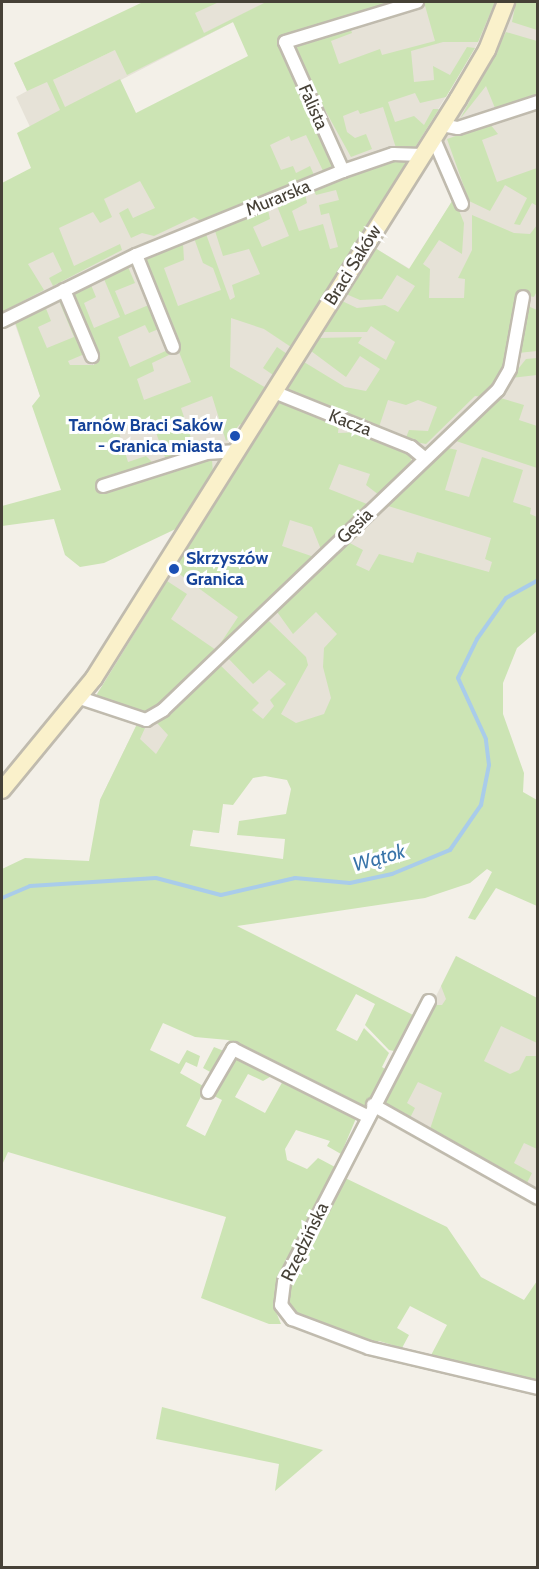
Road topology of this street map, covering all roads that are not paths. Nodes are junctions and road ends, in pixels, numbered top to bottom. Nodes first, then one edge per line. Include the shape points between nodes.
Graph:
1 (417, 2) edge
2 (506, 2) edge
3 (537, 102) edge
4 (437, 131) junction
5 (422, 155) junction
6 (343, 171) junction
7 (462, 204) dead end
8 (136, 255) junction
9 (64, 290) junction
10 (523, 297) dead end
11 (2, 321) edge
12 (173, 347) dead end
13 (92, 356) dead end
14 (274, 392) junction
15 (237, 451) junction
16 (424, 458) junction
17 (103, 486) dead end
18 (80, 698) junction
19 (2, 790) edge
20 (429, 1001) dead end
21 (208, 1092) dead end
22 (370, 1111) junction
23 (537, 1197) edge
24 (537, 1388) edge

1 - 6 street, Falista via 285,42
2 - 4 street, Braci Saków via 484,55
3 - 4 street
4 - 5 street, Braci Saków
4 - 7 street
5 - 6 street, Murarska via 393,154
5 - 14 street, Braci Saków
6 - 8 street, Murarska
8 - 9 street, Murarska
8 - 12 street
9 - 11 street, Murarska
9 - 13 street
10 - 16 street, Gęsia via 505,380
14 - 15 street, Braci Saków
14 - 16 street, Kacza via 411,447
15 - 17 street via 207,453
15 - 18 street, Braci Saków
16 - 18 street, Gęsia via 163,710 146,720
18 - 19 street, Braci Saków
20 - 22 street, Rzędzińska
21 - 22 street via 233,1049
22 - 23 street
22 - 24 street, Rzędzińska via 284,1282 280,1295 285,1313 369,1348

